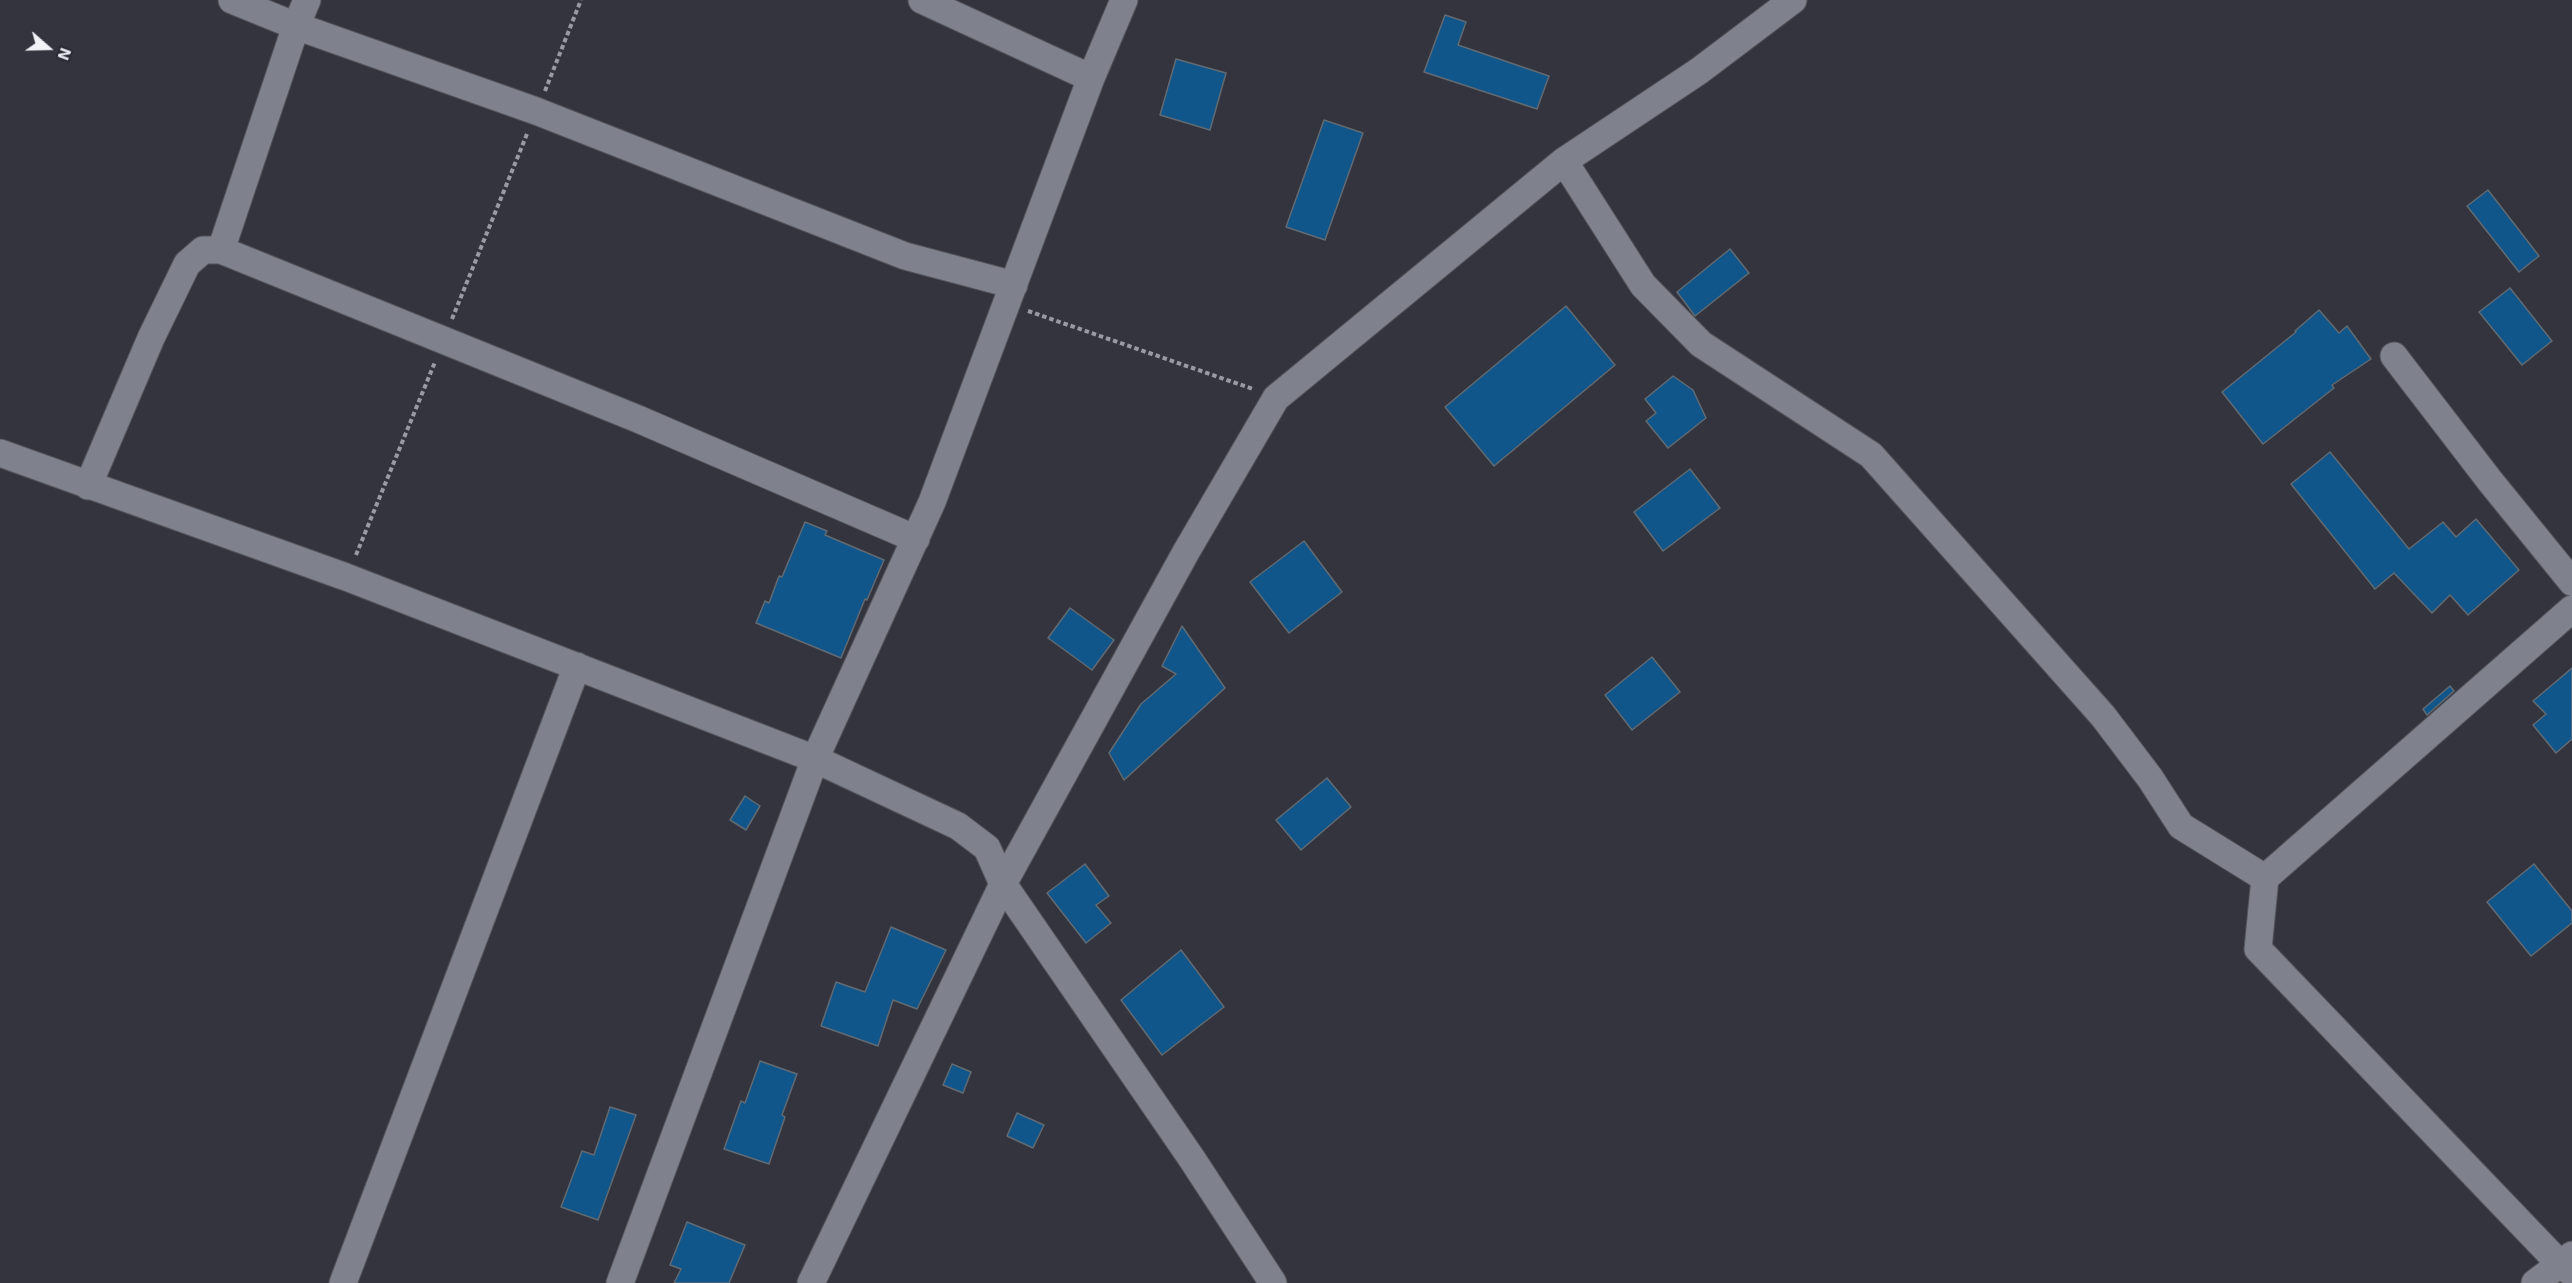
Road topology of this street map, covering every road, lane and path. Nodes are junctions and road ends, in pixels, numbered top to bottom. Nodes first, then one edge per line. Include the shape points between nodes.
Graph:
1 (232, 0) edge
2 (307, 0) edge
3 (581, 0) edge
4 (922, 0) edge
5 (1124, 0) edge
6 (1793, 0) edge
7 (296, 26) junction
8 (1091, 78) junction
9 (536, 111) junction
10 (1564, 161) junction
11 (221, 250) junction
12 (1010, 295) junction
13 (443, 341) junction
14 (2394, 356) dead end
15 (1276, 398) junction
16 (0, 453) edge
17 (88, 486) junction
18 (915, 538) junction
19 (346, 578) junction
20 (2572, 582) edge
21 (2572, 609) edge
22 (576, 666) junction
23 (815, 759) junction
24 (2265, 879) junction
25 (1003, 884) junction
26 (2568, 1264) edge
27 (343, 1283) edge
28 (620, 1283) edge
29 (811, 1283) edge
30 (1273, 1283) edge
31 (2535, 1283) edge

1 - 7 street
2 - 7 street
3 - 9 path
4 - 8 street
5 - 8 street
6 - 10 street via 1698,71
7 - 9 street
7 - 11 street
8 - 12 street
9 - 12 street
9 - 13 path
10 - 15 street
10 - 24 street via 1643,285 1701,344 1871,455 2103,716 2181,826
11 - 13 street
11 - 17 street via 202,250 187,264
12 - 15 path
12 - 18 street
13 - 18 street via 638,418
13 - 19 path
14 - 20 street
15 - 25 street via 1186,552
16 - 17 street
17 - 19 street
18 - 23 street
19 - 22 street
21 - 24 street
22 - 23 street
22 - 27 street
23 - 25 street via 958,826 987,848
23 - 28 street
24 - 26 street via 2258,949
25 - 29 street
25 - 30 street
26 - 31 street

